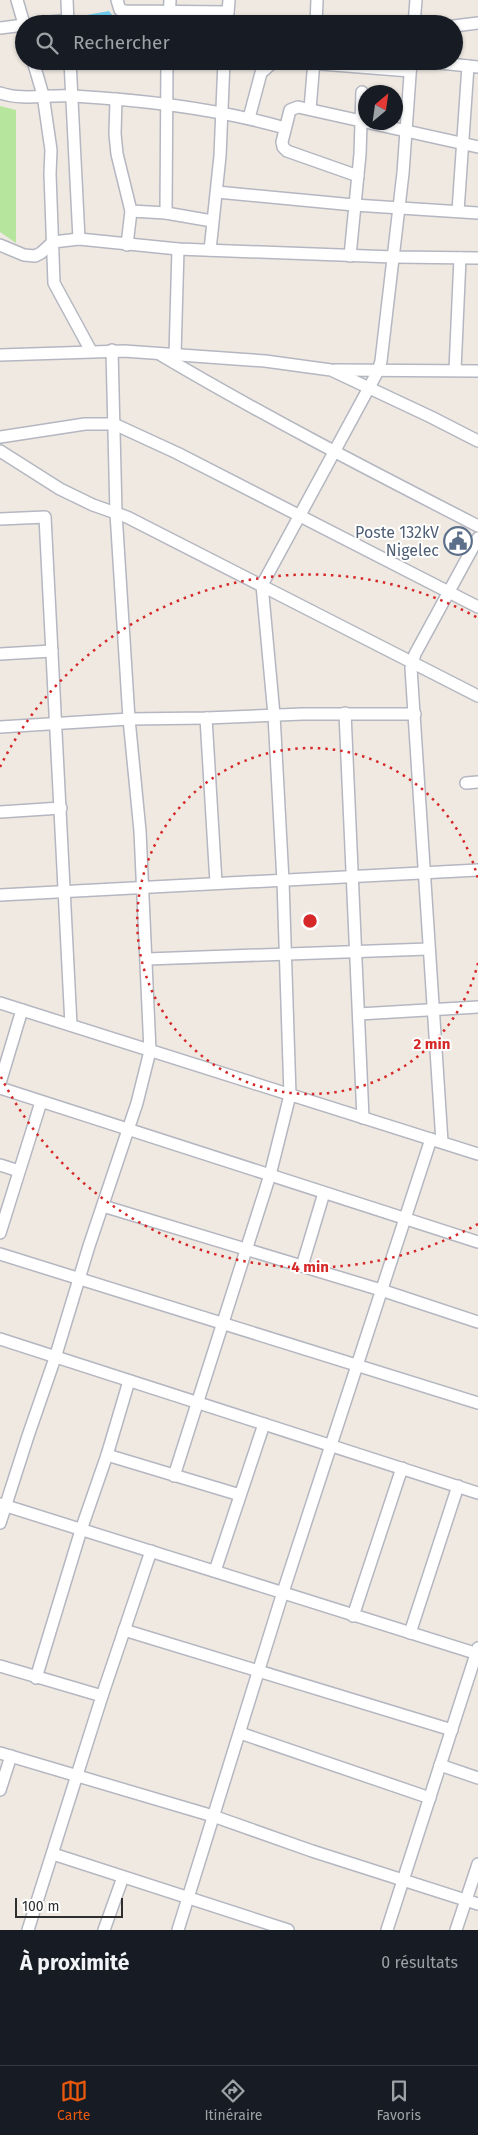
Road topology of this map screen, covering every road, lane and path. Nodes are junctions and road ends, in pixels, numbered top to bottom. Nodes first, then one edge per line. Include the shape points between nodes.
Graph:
1 (17, 0) edge
2 (67, 0) edge
3 (117, 0) edge
4 (170, 0) edge
5 (317, 0) edge
6 (416, 0) edge
7 (229, 6) edge
8 (21, 15) edge
9 (68, 15) edge
10 (150, 15) edge
11 (169, 15) edge
12 (184, 15) edge
13 (316, 15) edge
14 (415, 15) edge
15 (478, 24) edge
16 (463, 25) edge
17 (15, 26) edge
18 (0, 28) edge
19 (473, 67) edge
20 (36, 70) edge
21 (70, 70) edge
22 (167, 70) edge
23 (223, 70) edge
24 (263, 70) edge
25 (313, 70) edge
26 (410, 70) edge
27 (0, 93) edge
28 (43, 95) junction
29 (71, 96) junction
30 (116, 100) junction
31 (166, 104) junction
32 (310, 109) junction
33 (221, 112) junction
34 (249, 118) junction
35 (358, 121) edge
36 (285, 128) junction
37 (360, 130) edge
38 (402, 130) edge
39 (407, 131) junction
40 (463, 144) junction
41 (478, 147) edge
42 (358, 176) junction
43 (217, 192) junction
44 (354, 205) junction
45 (399, 208) junction
46 (131, 211) junction
47 (458, 212) junction
48 (166, 213) junction
49 (478, 213) edge
50 (212, 220) junction
51 (79, 239) junction
52 (53, 242) junction
53 (0, 245) edge
54 (127, 245) junction
55 (178, 249) junction
56 (210, 250) junction
57 (350, 256) junction
58 (393, 257) junction
59 (460, 258) junction
60 (478, 258) edge
61 (91, 350) junction
62 (112, 350) junction
63 (157, 352) junction
64 (0, 355) edge
65 (175, 355) junction
66 (331, 370) junction
67 (455, 370) junction
68 (478, 370) edge
69 (378, 371) junction
70 (369, 387) junction
71 (114, 424) junction
72 (0, 437) edge
73 (478, 441) edge
74 (0, 451) edge
75 (333, 452) junction
76 (116, 513) junction
77 (299, 516) junction
78 (0, 519) edge
79 (478, 526) edge
80 (478, 538) edge
81 (262, 585) junction
82 (448, 593) junction
83 (478, 607) edge
84 (52, 651) junction
85 (0, 654) edge
86 (412, 663) junction
87 (478, 696) edge
88 (345, 713) junction
89 (415, 714) junction
90 (274, 715) junction
91 (206, 718) junction
92 (129, 719) junction
93 (56, 723) junction
94 (0, 727) edge
95 (60, 808) junction
96 (0, 812) edge
97 (478, 870) edge
98 (424, 873) junction
99 (352, 877) junction
100 (283, 881) junction
101 (216, 883) junction
102 (142, 887) junction
103 (65, 892) junction
104 (0, 896) edge
105 (428, 949) junction
106 (355, 952) junction
107 (286, 954) junction
108 (147, 959) junction
109 (0, 1004) edge
110 (478, 1007) edge
111 (22, 1010) junction
112 (432, 1010) junction
113 (358, 1014) junction
114 (71, 1025) junction
115 (150, 1051) junction
116 (0, 1083) edge
117 (0, 1088) edge
118 (290, 1095) junction
119 (41, 1102) junction
120 (363, 1118) junction
121 (128, 1130) junction
122 (437, 1141) junction
123 (478, 1154) edge
124 (0, 1165) edge
125 (19, 1171) junction
126 (270, 1175) junction
127 (324, 1193) junction
128 (103, 1206) junction
129 (406, 1220) junction
130 (0, 1233) edge
131 (478, 1242) edge
132 (246, 1249) junction
133 (0, 1254) edge
134 (302, 1266) junction
135 (80, 1278) junction
136 (381, 1290) junction
137 (478, 1322) edge
138 (222, 1323) junction
139 (0, 1339) edge
140 (55, 1358) junction
141 (356, 1365) junction
142 (129, 1381) junction
143 (198, 1402) junction
144 (478, 1403) edge
145 (264, 1424) junction
146 (331, 1445) junction
147 (107, 1455) junction
148 (402, 1468) junction
149 (174, 1476) junction
150 (458, 1486) junction
151 (478, 1493) edge
152 (240, 1495) junction
153 (3, 1505) edge
154 (0, 1523) edge
155 (80, 1530) junction
156 (151, 1551) junction
157 (216, 1571) junction
158 (283, 1592) junction
159 (353, 1616) junction
160 (124, 1630) junction
161 (410, 1633) junction
162 (477, 1652) edge
163 (0, 1666) edge
164 (258, 1671) junction
165 (36, 1678) junction
166 (102, 1696) junction
167 (452, 1730) junction
168 (240, 1733) junction
169 (6, 1755) edge
170 (440, 1765) junction
171 (77, 1777) junction
172 (478, 1778) edge
173 (0, 1790) edge
174 (430, 1798) junction
175 (213, 1816) junction
176 (53, 1854) junction
177 (478, 1864) edge
178 (123, 1877) junction
179 (403, 1879) junction
180 (189, 1898) junction
181 (466, 1900) junction
182 (478, 1904) edge
183 (259, 1926) edge
184 (28, 1930) edge
185 (104, 1930) edge
186 (178, 1930) edge
187 (288, 1930) edge
188 (387, 1930) edge
189 (456, 1930) edge

1 - 8 street
2 - 9 street
3 - 10 street via 120,10
4 - 11 street
5 - 13 street
6 - 14 street
7 - 12 street
15 - 16 street
17 - 18 street
19 - 40 street
20 - 28 street
21 - 29 street
22 - 31 street
23 - 33 street
24 - 34 street
25 - 32 street
26 - 39 street
27 - 28 street via 23,97
28 - 29 street
28 - 52 street via 51,150
29 - 30 street
29 - 51 street
30 - 31 street
30 - 46 street via 117,154
31 - 33 street
31 - 48 street
32 - 35 street
32 - 36 street via 293,107
33 - 34 street
33 - 43 street
34 - 36 street
36 - 42 street via 282,142 287,151
37 - 42 street
38 - 39 street
39 - 40 street
39 - 45 street
40 - 41 street
40 - 47 street
42 - 44 street
43 - 44 street
43 - 50 street
44 - 45 street
44 - 57 street
45 - 47 street
45 - 58 street
46 - 48 street
46 - 54 street
47 - 49 street
48 - 50 street
50 - 56 street
51 - 52 street
51 - 54 street
52 - 53 street via 35,256
52 - 61 street via 54,283
54 - 55 street
55 - 56 street
55 - 65 street
56 - 57 street
57 - 58 street
58 - 59 street
58 - 69 street
59 - 60 street
59 - 67 street
61 - 62 street
61 - 64 street
62 - 63 street
62 - 71 street
63 - 65 street
63 - 75 street
65 - 66 street via 265,361
66 - 69 street
66 - 70 street
67 - 68 street
67 - 69 street
69 - 70 street
70 - 73 street
70 - 75 street
71 - 72 street via 85,424
71 - 76 street
71 - 77 street
74 - 76 street via 60,489
75 - 77 street
75 - 79 street
76 - 81 street
76 - 92 street
77 - 81 street
77 - 82 street
78 - 84 street via 44,517
80 - 82 street
81 - 86 street
81 - 90 street
82 - 83 street
82 - 86 street
84 - 85 street
84 - 93 street
86 - 87 street
86 - 89 street
88 - 89 street
88 - 90 street
88 - 99 street
89 - 98 street
90 - 91 street
90 - 100 street
91 - 92 street
91 - 101 street
92 - 93 street
92 - 102 street
93 - 94 street
93 - 95 street
95 - 96 street
95 - 103 street
97 - 98 street
98 - 99 street
98 - 105 street
99 - 100 street
99 - 106 street
100 - 101 street
100 - 107 street
101 - 102 street
102 - 103 street
102 - 108 street
103 - 104 street
103 - 114 street
105 - 106 street
105 - 112 street
106 - 107 street
106 - 113 street
107 - 108 street
107 - 118 street
108 - 115 street
109 - 111 street
110 - 112 street
111 - 114 street
111 - 116 street
112 - 113 street
112 - 122 street
113 - 120 street
114 - 115 street
115 - 118 street
115 - 121 street
117 - 119 street
118 - 120 street
118 - 126 street
119 - 121 street
119 - 125 street
120 - 122 street
121 - 126 street
121 - 128 street
122 - 123 street
122 - 129 street
124 - 125 street
125 - 130 street
126 - 127 street
126 - 132 street
127 - 129 street
127 - 134 street
128 - 132 street
128 - 135 street
129 - 131 street
129 - 136 street
132 - 134 street
132 - 138 street
133 - 135 street
134 - 136 street
135 - 138 street
135 - 140 street
136 - 137 street
136 - 141 street
138 - 141 street
138 - 143 street
139 - 140 street
140 - 142 street
140 - 153 street
141 - 144 street
141 - 146 street
142 - 143 street
142 - 147 street
143 - 145 street
143 - 149 street
145 - 146 street
145 - 152 street
146 - 148 street
146 - 158 street
147 - 149 street
147 - 155 street
148 - 150 street
148 - 159 street
149 - 152 street
150 - 151 street
150 - 161 street
152 - 157 street
153 - 154 street
153 - 155 street
155 - 156 street
155 - 165 street
156 - 157 street
156 - 160 street
157 - 158 street
158 - 159 street
158 - 164 street
159 - 161 street
160 - 164 street
160 - 166 street
161 - 162 street
162 - 167 street
163 - 165 street
164 - 167 street
164 - 168 street
165 - 166 street
166 - 171 street
167 - 170 street
168 - 174 street
168 - 175 street
169 - 171 street
169 - 173 street
170 - 172 street
170 - 174 street
171 - 175 street
171 - 176 street
174 - 179 street
175 - 179 street
175 - 180 street
176 - 178 street
176 - 184 street
177 - 181 street
178 - 180 street
178 - 185 street
179 - 181 street
179 - 188 street
180 - 183 street
180 - 186 street
181 - 182 street
181 - 189 street
183 - 187 street

